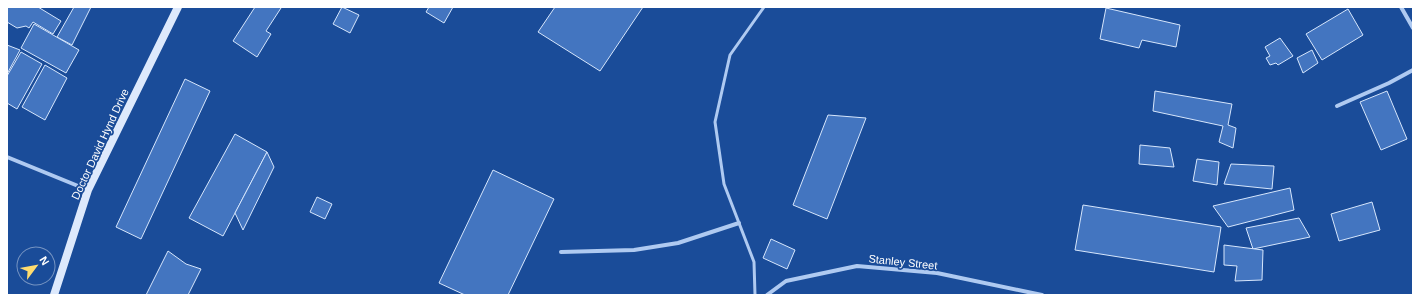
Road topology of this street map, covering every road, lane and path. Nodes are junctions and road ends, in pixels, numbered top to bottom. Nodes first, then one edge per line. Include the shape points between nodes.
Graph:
1 (178, 7) edge
2 (764, 7) edge
3 (1401, 7) edge
4 (1413, 28) edge
5 (1413, 70) edge
6 (1336, 106) dead end
7 (7, 157) edge
8 (88, 190) junction
9 (739, 223) junction
10 (561, 252) dead end
11 (54, 295) edge
12 (755, 295) edge
13 (767, 295) edge
14 (1042, 295) edge

1 - 8 main road, Doctor David Hynd Drive
2 - 9 lane via 730,55 716,122 724,184
3 - 4 street
5 - 6 street
7 - 8 street
8 - 11 main road, Doctor David Hynd Drive
9 - 10 street via 678,243 641,249
9 - 12 lane via 754,262
13 - 14 street, Stanley Street via 786,281 857,266 937,273

